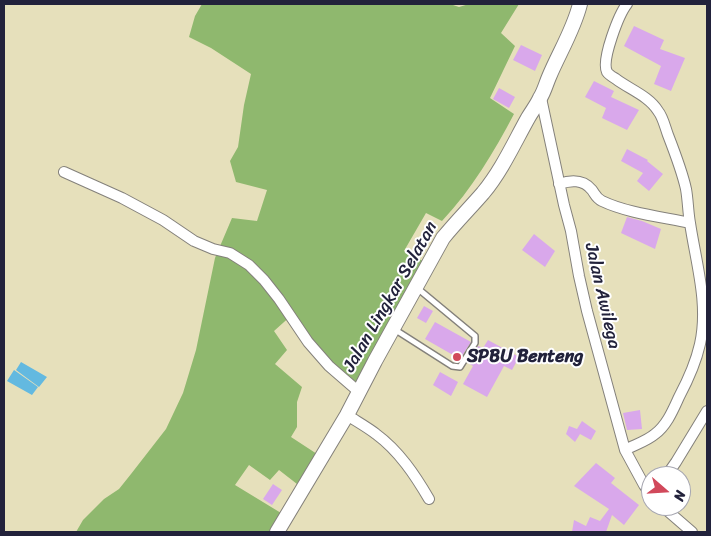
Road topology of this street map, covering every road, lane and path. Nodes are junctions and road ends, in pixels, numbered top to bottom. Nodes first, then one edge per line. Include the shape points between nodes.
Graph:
1 (580, 4) edge
2 (627, 4) edge
3 (541, 98) junction
4 (64, 172) dead end
5 (559, 184) junction
6 (690, 223) junction
7 (416, 287) junction
8 (393, 329) junction
9 (359, 392) junction
10 (707, 411) edge
11 (347, 415) junction
12 (625, 450) junction
13 (673, 466) edge
14 (641, 474) edge
15 (430, 499) dead end
16 (674, 516) edge
17 (277, 532) edge
18 (692, 532) edge

1 - 3 street, Jalan Lingkar Selatan
2 - 6 street via 612,37 606,66 608,72 652,103 658,111 678,160
3 - 5 street, Jalan Awilega
3 - 7 street, Jalan Lingkar Selatan via 501,167 484,192 443,238
4 - 9 street via 122,198 194,241 230,253 249,265 279,299 308,342
5 - 6 street via 568,181 584,183 602,201
5 - 12 street, Jalan Awilega via 585,302
6 - 12 street via 703,312 696,358 669,418 660,430
7 - 8 street, Jalan Lingkar Selatan
7 - 8 lane via 475,336 475,343 460,367 456,367
8 - 9 street, Jalan Lingkar Selatan
9 - 11 street, Jalan Lingkar Selatan
10 - 13 street
11 - 15 street via 396,452
11 - 17 street, Jalan Lingkar Selatan
12 - 14 street, Jalan Awilega
16 - 18 street

